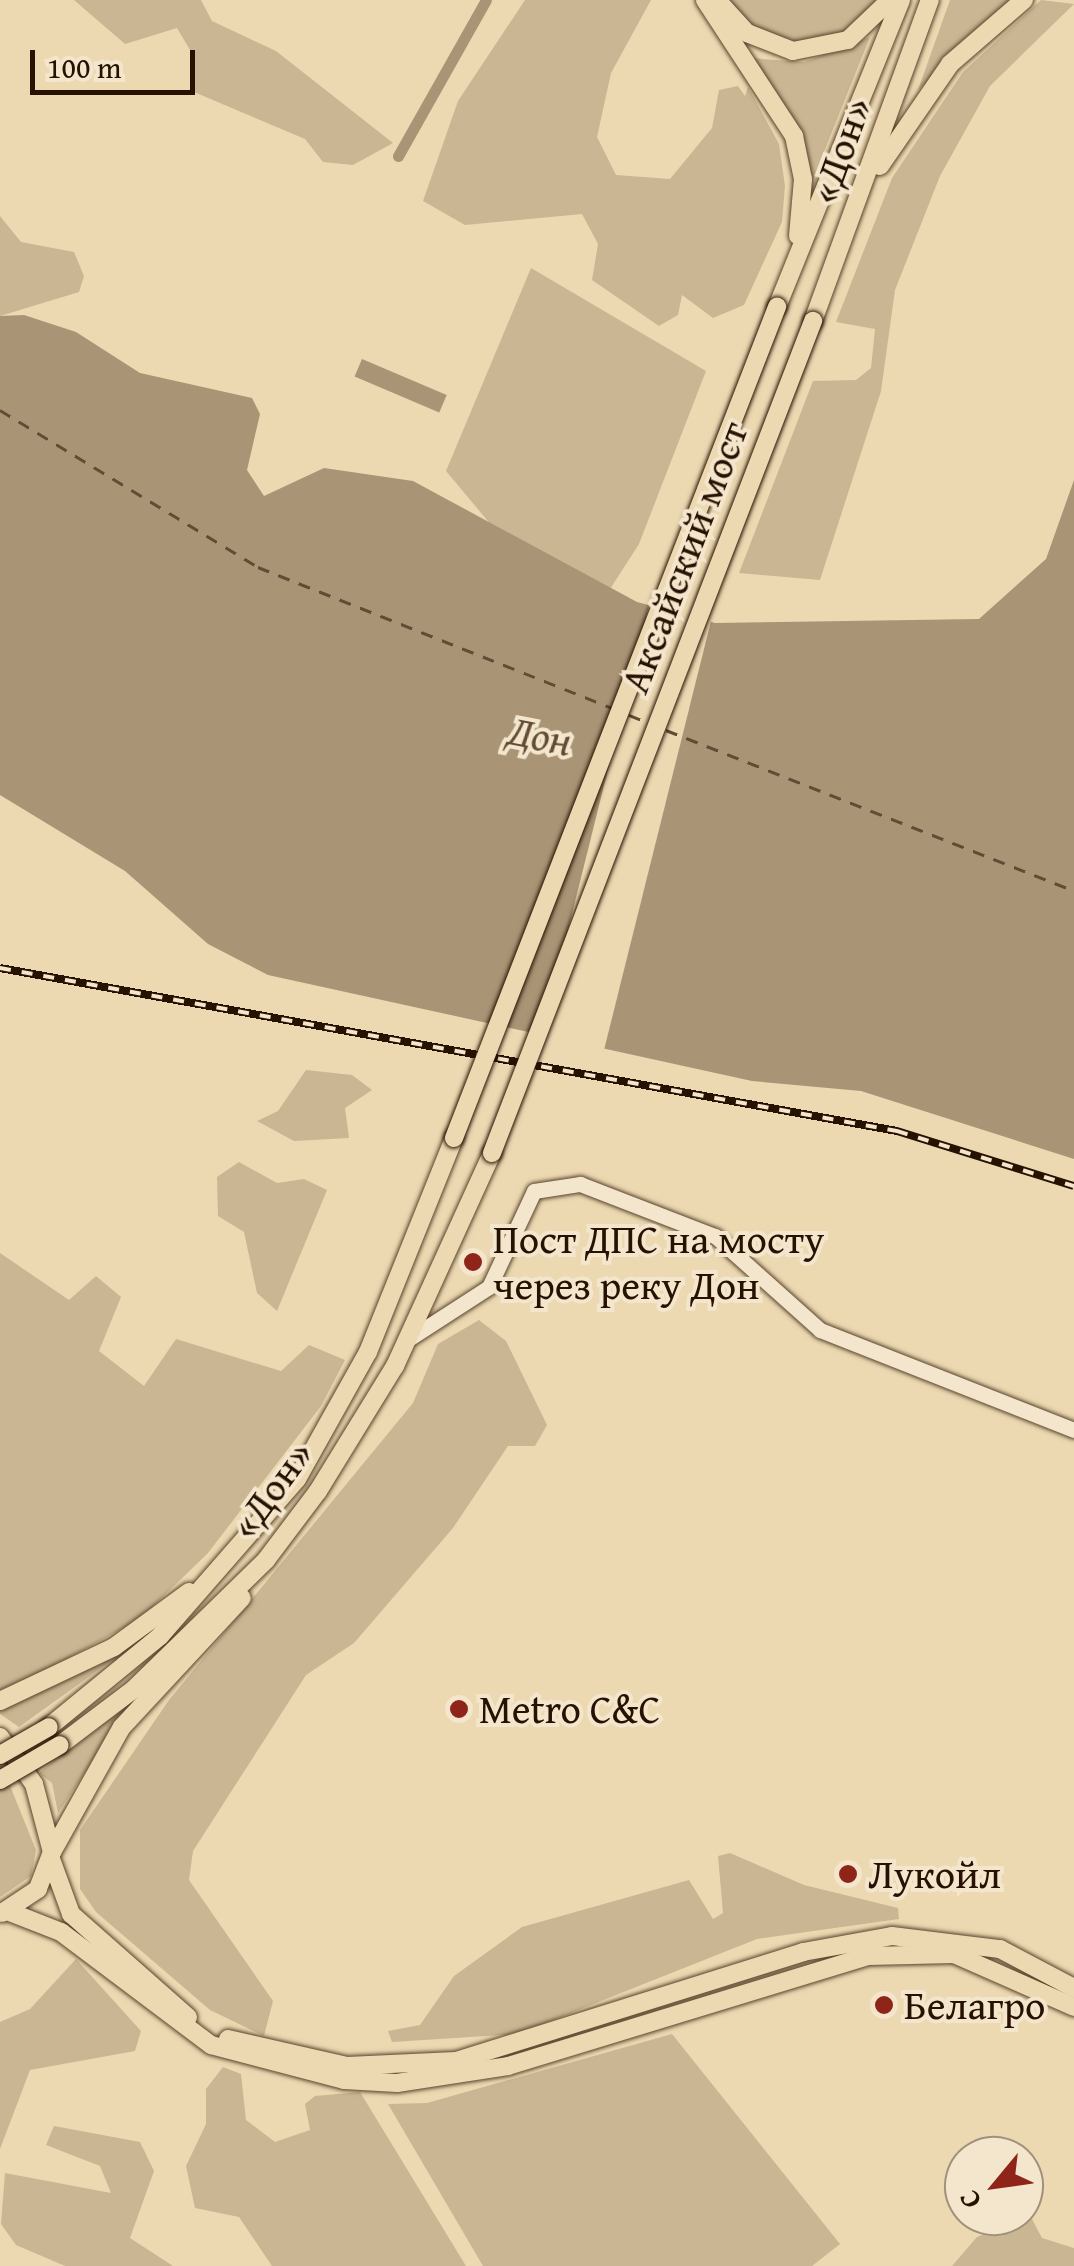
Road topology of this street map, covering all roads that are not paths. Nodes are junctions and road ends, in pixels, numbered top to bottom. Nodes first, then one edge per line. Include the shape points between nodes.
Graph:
1 (706, 0) edge
2 (717, 0) edge
3 (890, 0) edge
4 (900, 0) edge
5 (930, 0) edge
6 (1024, 0) edge
7 (866, 187) junction
8 (796, 260) junction
9 (777, 307) joint
10 (812, 321) joint
11 (454, 1138) joint
12 (492, 1153) joint
13 (407, 1340) junction
14 (1074, 1430) edge
15 (261, 1521) junction
16 (266, 1560) junction
17 (0, 1702) edge
18 (0, 1737) edge
19 (0, 1755) edge
20 (0, 1780) edge
21 (52, 1856) junction
22 (4, 1914) edge
23 (1005, 1961) junction
24 (1074, 1988) edge
25 (1074, 2006) edge

1 - 8 main road via 794,136 803,180
2 - 3 main road via 761,42 793,50 848,40
4 - 8 main road, «Дон»
5 - 7 main road, «Дон»
6 - 7 main road via 950,64
7 - 10 main road, «Дон»
8 - 9 main road, «Дон»
9 - 11 main road, Аксайский мост, bridge
10 - 12 main road, Аксайский мост, bridge
11 - 15 main road, «Дон» via 368,1352 297,1479
12 - 13 main road, «Дон»
13 - 14 street via 489,1287 534,1191 580,1184 715,1236 820,1330
13 - 16 main road, «Дон»
15 - 17 main road via 154,1621
15 - 19 main road, «Дон», bridge via 160,1636 49,1727
16 - 20 main road, «Дон», bridge via 134,1688 60,1745
16 - 21 main road via 122,1727
18 - 21 main road via 34,1784
21 - 22 main road
21 - 23 main road via 72,1914 190,2020 276,2053 347,2066 396,2068 506,2050 866,1938 958,1938
22 - 23 main road via 61,1932 211,2045 271,2066 397,2083 508,2066 868,1956 954,1954
23 - 24 main road
23 - 25 main road

